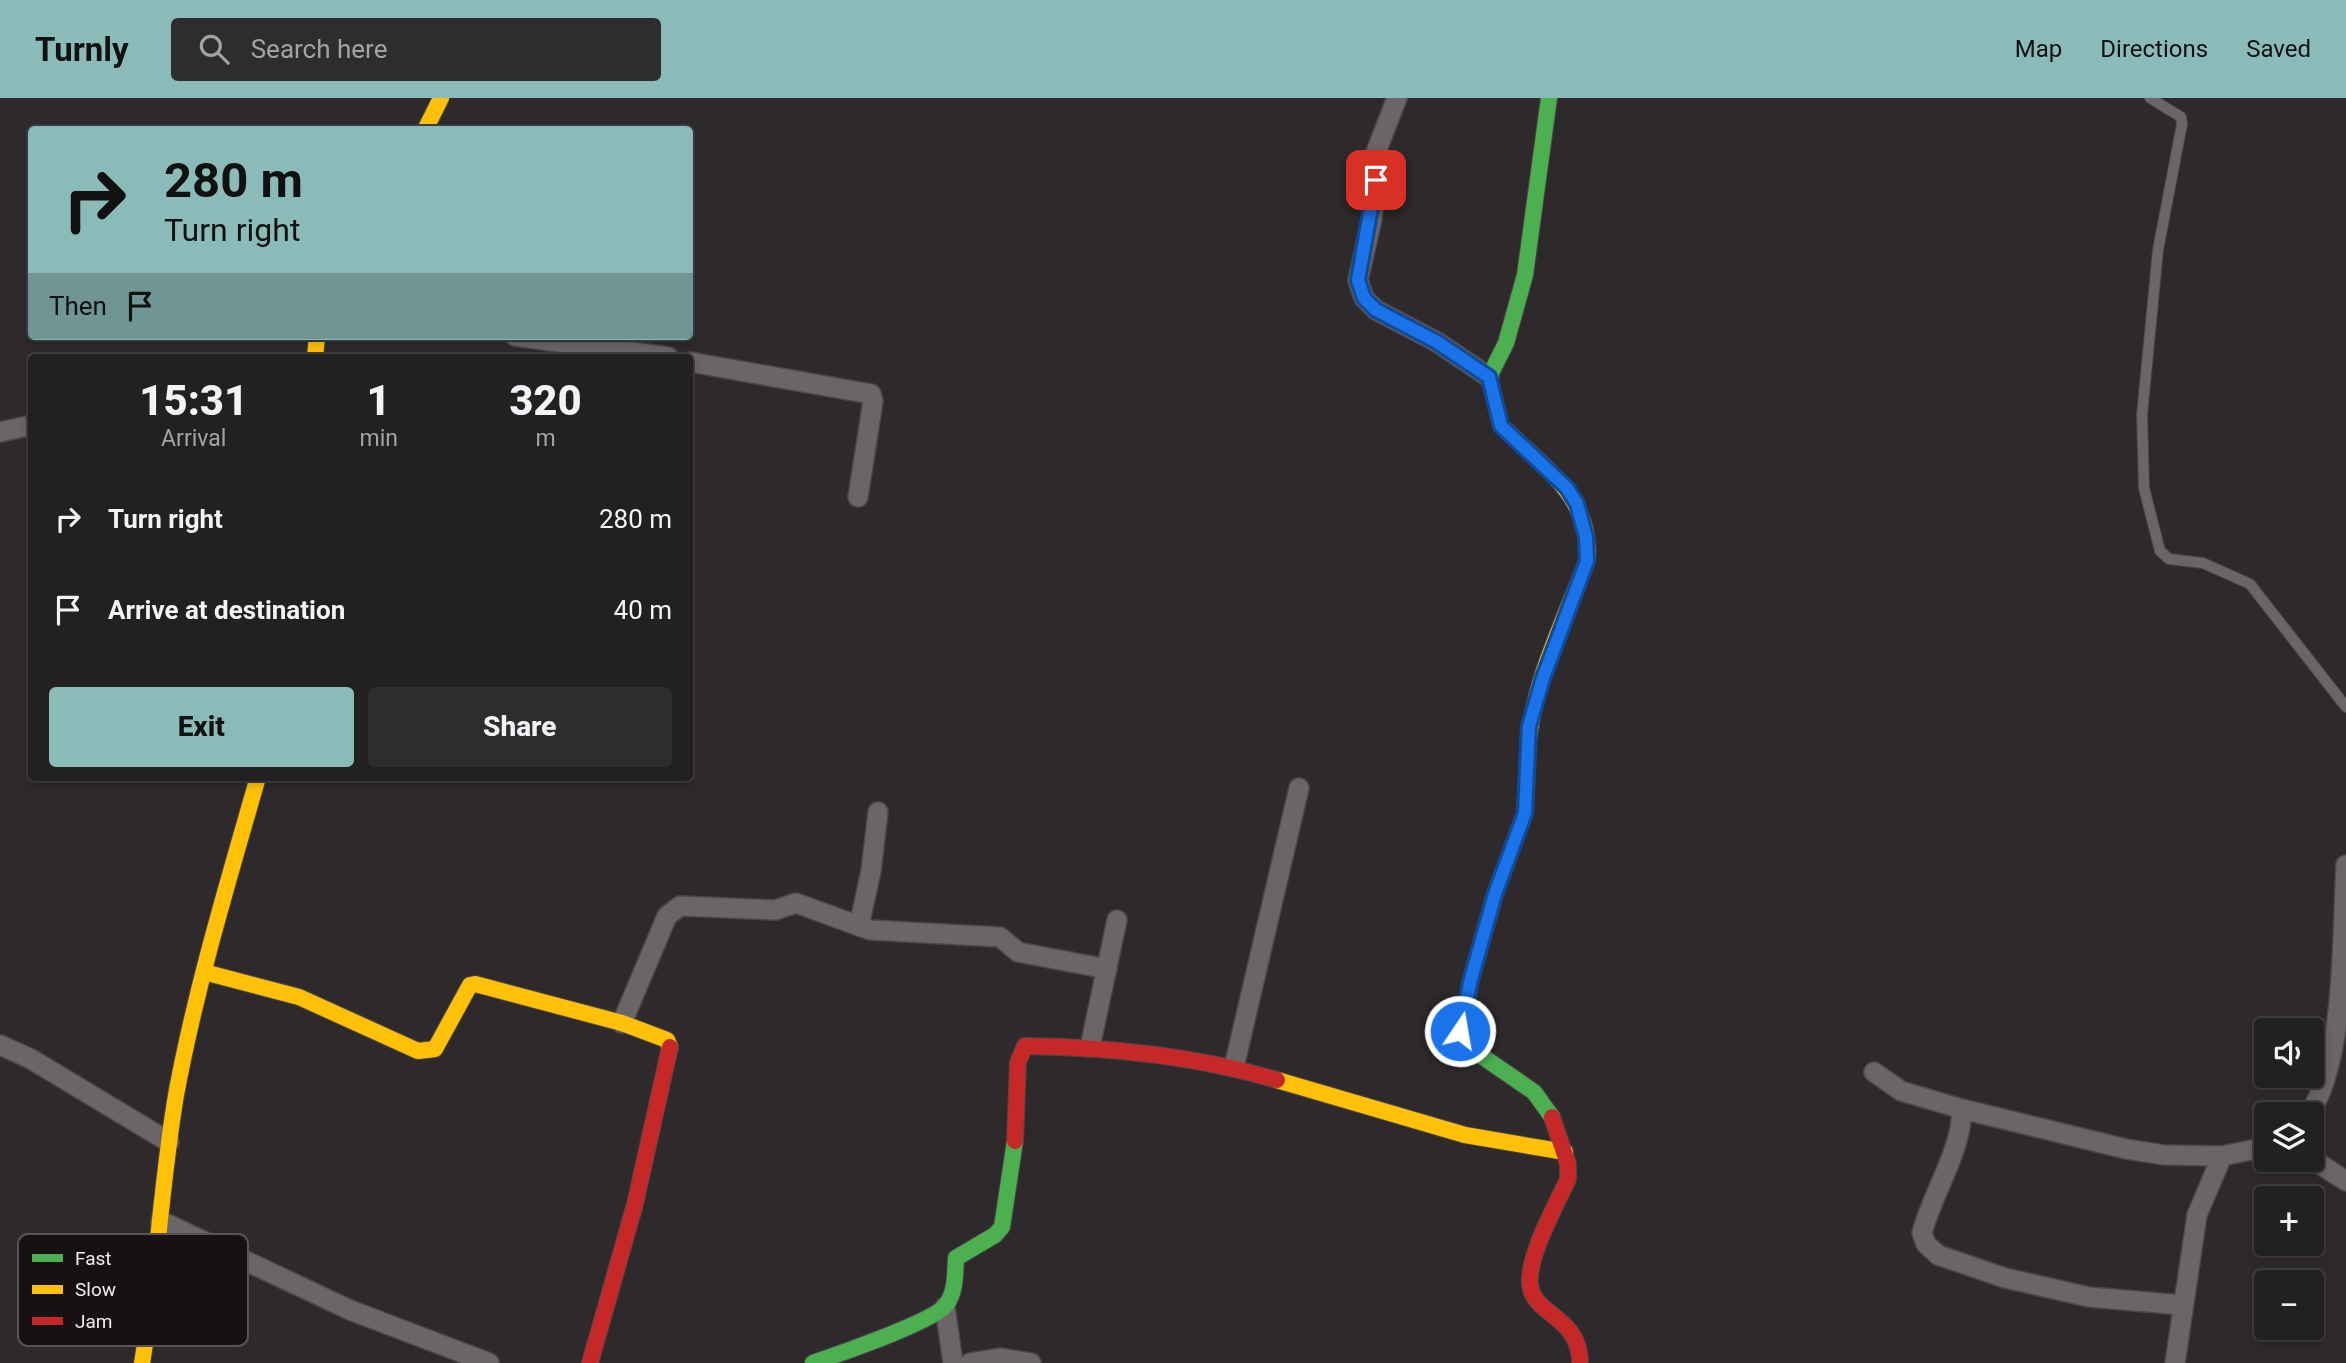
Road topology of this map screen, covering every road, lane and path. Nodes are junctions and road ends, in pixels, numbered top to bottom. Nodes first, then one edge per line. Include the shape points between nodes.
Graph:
1 (441, 98) edge
2 (1396, 98) edge
3 (1549, 98) edge
4 (2150, 98) edge
5 (427, 126) edge
6 (540, 340) edge
7 (630, 354) edge
8 (693, 363) edge
9 (1489, 377) junction
10 (28, 426) edge
11 (0, 432) edge
12 (858, 497) dead end
13 (2346, 707) edge
14 (257, 781) edge
15 (1299, 788) dead end
16 (878, 812) dead end
17 (2346, 865) edge
18 (1116, 920) dead end
19 (859, 926) junction
20 (1107, 969) junction
21 (204, 972) junction
22 (622, 1023) junction
23 (0, 1045) edge
24 (1090, 1047) junction
25 (1234, 1068) junction
26 (1874, 1072) dead end
27 (2317, 1102) edge
28 (1962, 1110) junction
29 (169, 1142) junction
30 (2254, 1149) edge
31 (1565, 1152) junction
32 (2222, 1156) junction
33 (2324, 1167) edge
34 (2346, 1181) edge
35 (161, 1221) junction
36 (159, 1234) edge
37 (189, 1234) edge
38 (248, 1262) edge
39 (2182, 1305) junction
40 (945, 1307) junction
41 (489, 1363) edge
42 (590, 1363) edge
43 (813, 1363) edge
44 (953, 1363) edge
45 (970, 1363) edge
46 (1031, 1363) edge
47 (1580, 1363) edge
48 (2175, 1363) edge

1 - 5 street
2 - 9 street via 1374,158 1372,219 1358,280 1364,298 1376,310 1437,342
3 - 9 street via 1538,141 1532,236 1520,308 1507,347
4 - 13 lane via 2181,117 2182,124 2158,250 2142,415 2144,488 2160,551 2169,559 2203,563 2250,584
6 - 7 street
8 - 12 street via 871,394
9 - 31 street via 1501,426 1567,488 1583,519 1588,550 1529,726 1525,813 1488,918 1460,1037 1534,1092 1552,1114
10 - 11 street
14 - 21 street
15 - 25 street
16 - 19 street
17 - 27 street via 2336,1018 2329,1065
18 - 20 street
19 - 20 street via 1000,937 1018,952
19 - 22 street via 796,903 775,910 674,909
20 - 24 street
21 - 22 street via 299,997 418,1051 435,1049 470,985 475,984
21 - 29 street
22 - 42 street via 670,1045 635,1204
23 - 29 street
24 - 25 street
24 - 40 street via 1022,1047 1002,1227 956,1258 953,1293
25 - 31 street via 1465,1135
26 - 28 street via 1901,1091
28 - 32 street via 2126,1149
28 - 39 street via 1956,1146 1922,1233 1932,1250 2029,1283 2132,1303
29 - 35 street
30 - 32 street
31 - 47 street via 1568,1179 1532,1266 1530,1286 1536,1299 1572,1330
32 - 39 street via 2197,1215
33 - 34 street
35 - 36 street
35 - 37 street
38 - 41 street via 350,1310
39 - 48 street
40 - 43 street via 873,1342
40 - 44 street
45 - 46 street via 1000,1359

